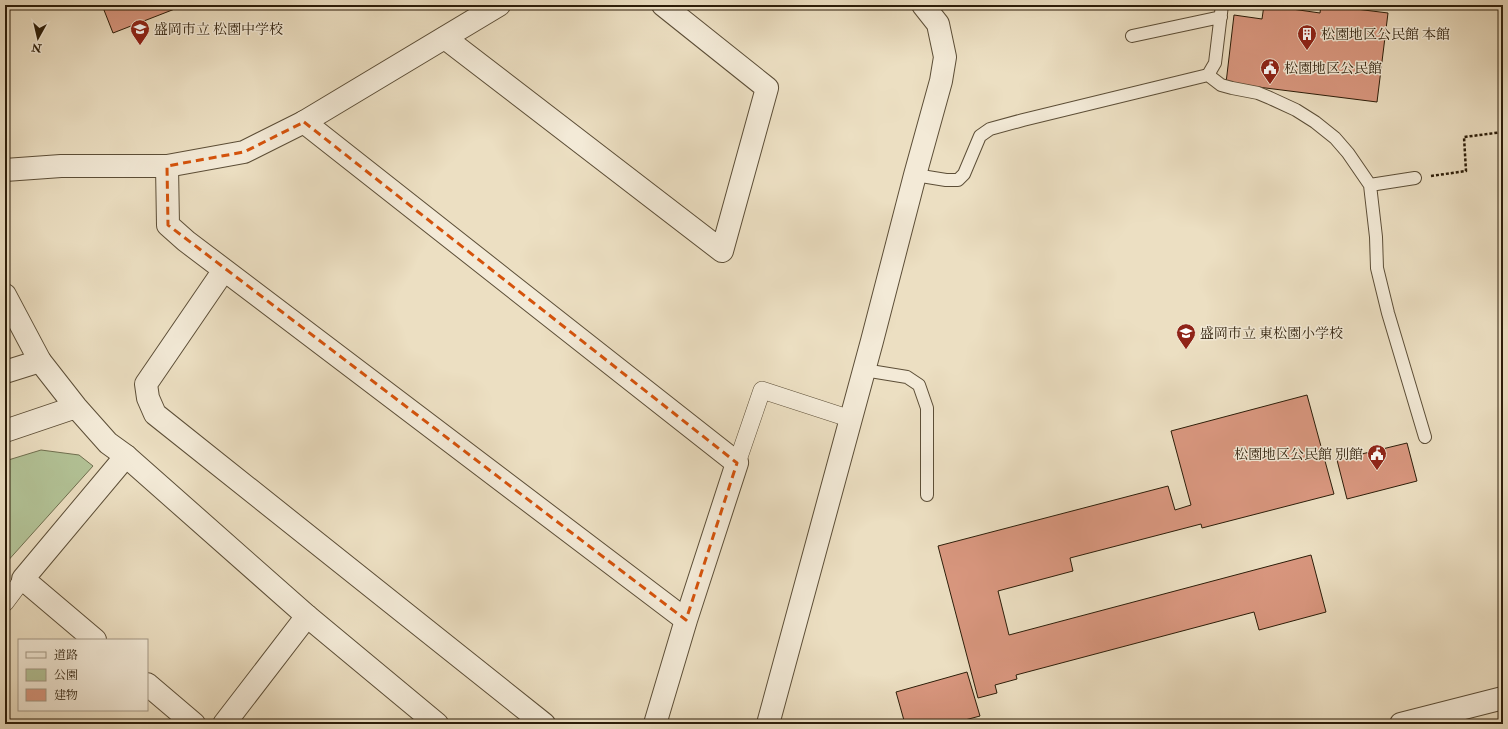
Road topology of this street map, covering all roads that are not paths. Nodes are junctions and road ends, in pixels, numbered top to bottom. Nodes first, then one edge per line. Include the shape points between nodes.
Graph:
1 (499, 5) edge
2 (663, 5) edge
3 (924, 5) edge
4 (1222, 11) edge
5 (1132, 36) dead end
6 (445, 38) junction
7 (1208, 75) junction
8 (304, 122) junction
9 (167, 166) junction
10 (5, 170) edge
11 (915, 175) junction
12 (1415, 178) road end
13 (1370, 185) junction
14 (224, 270) junction
15 (5, 294) edge
16 (40, 361) junction
17 (864, 370) junction
18 (5, 372) edge
19 (76, 407) junction
20 (851, 419) junction
21 (5, 432) edge
22 (1424, 437) dead end
23 (126, 456) junction
24 (737, 463) junction
25 (927, 495) dead end
26 (23, 579) junction
27 (5, 603) edge
28 (307, 616) junction
29 (686, 620) junction
30 (94, 639) edge
31 (148, 685) edge
32 (1503, 698) edge
33 (194, 724) edge
34 (224, 724) edge
35 (437, 724) edge
36 (544, 724) edge
37 (655, 724) edge
38 (768, 724) edge
39 (1401, 724) edge

1 - 6 street
2 - 6 street via 766,88 722,250
3 - 11 street via 938,24 944,57 941,81
4 - 5 lane
4 - 7 lane via 1215,63
6 - 8 street
7 - 11 lane via 990,129 980,136 964,174 958,180
7 - 13 lane via 1221,84 1270,98 1315,122 1335,138
8 - 9 street via 244,152
8 - 24 street
9 - 10 street via 61,166
9 - 14 street via 168,225
11 - 17 street
12 - 13 lane
13 - 22 lane via 1377,268
14 - 29 street
14 - 36 street via 146,384 148,398 155,414
15 - 16 street
16 - 18 street
16 - 19 street
17 - 20 street
17 - 25 lane via 907,377 918,385 927,408
19 - 21 street
19 - 23 street via 108,443
20 - 24 street via 762,390
20 - 38 street
23 - 26 street
23 - 28 street
24 - 29 street
26 - 27 street
26 - 30 street
28 - 34 street
28 - 35 street
29 - 37 street
31 - 33 street
32 - 39 street

